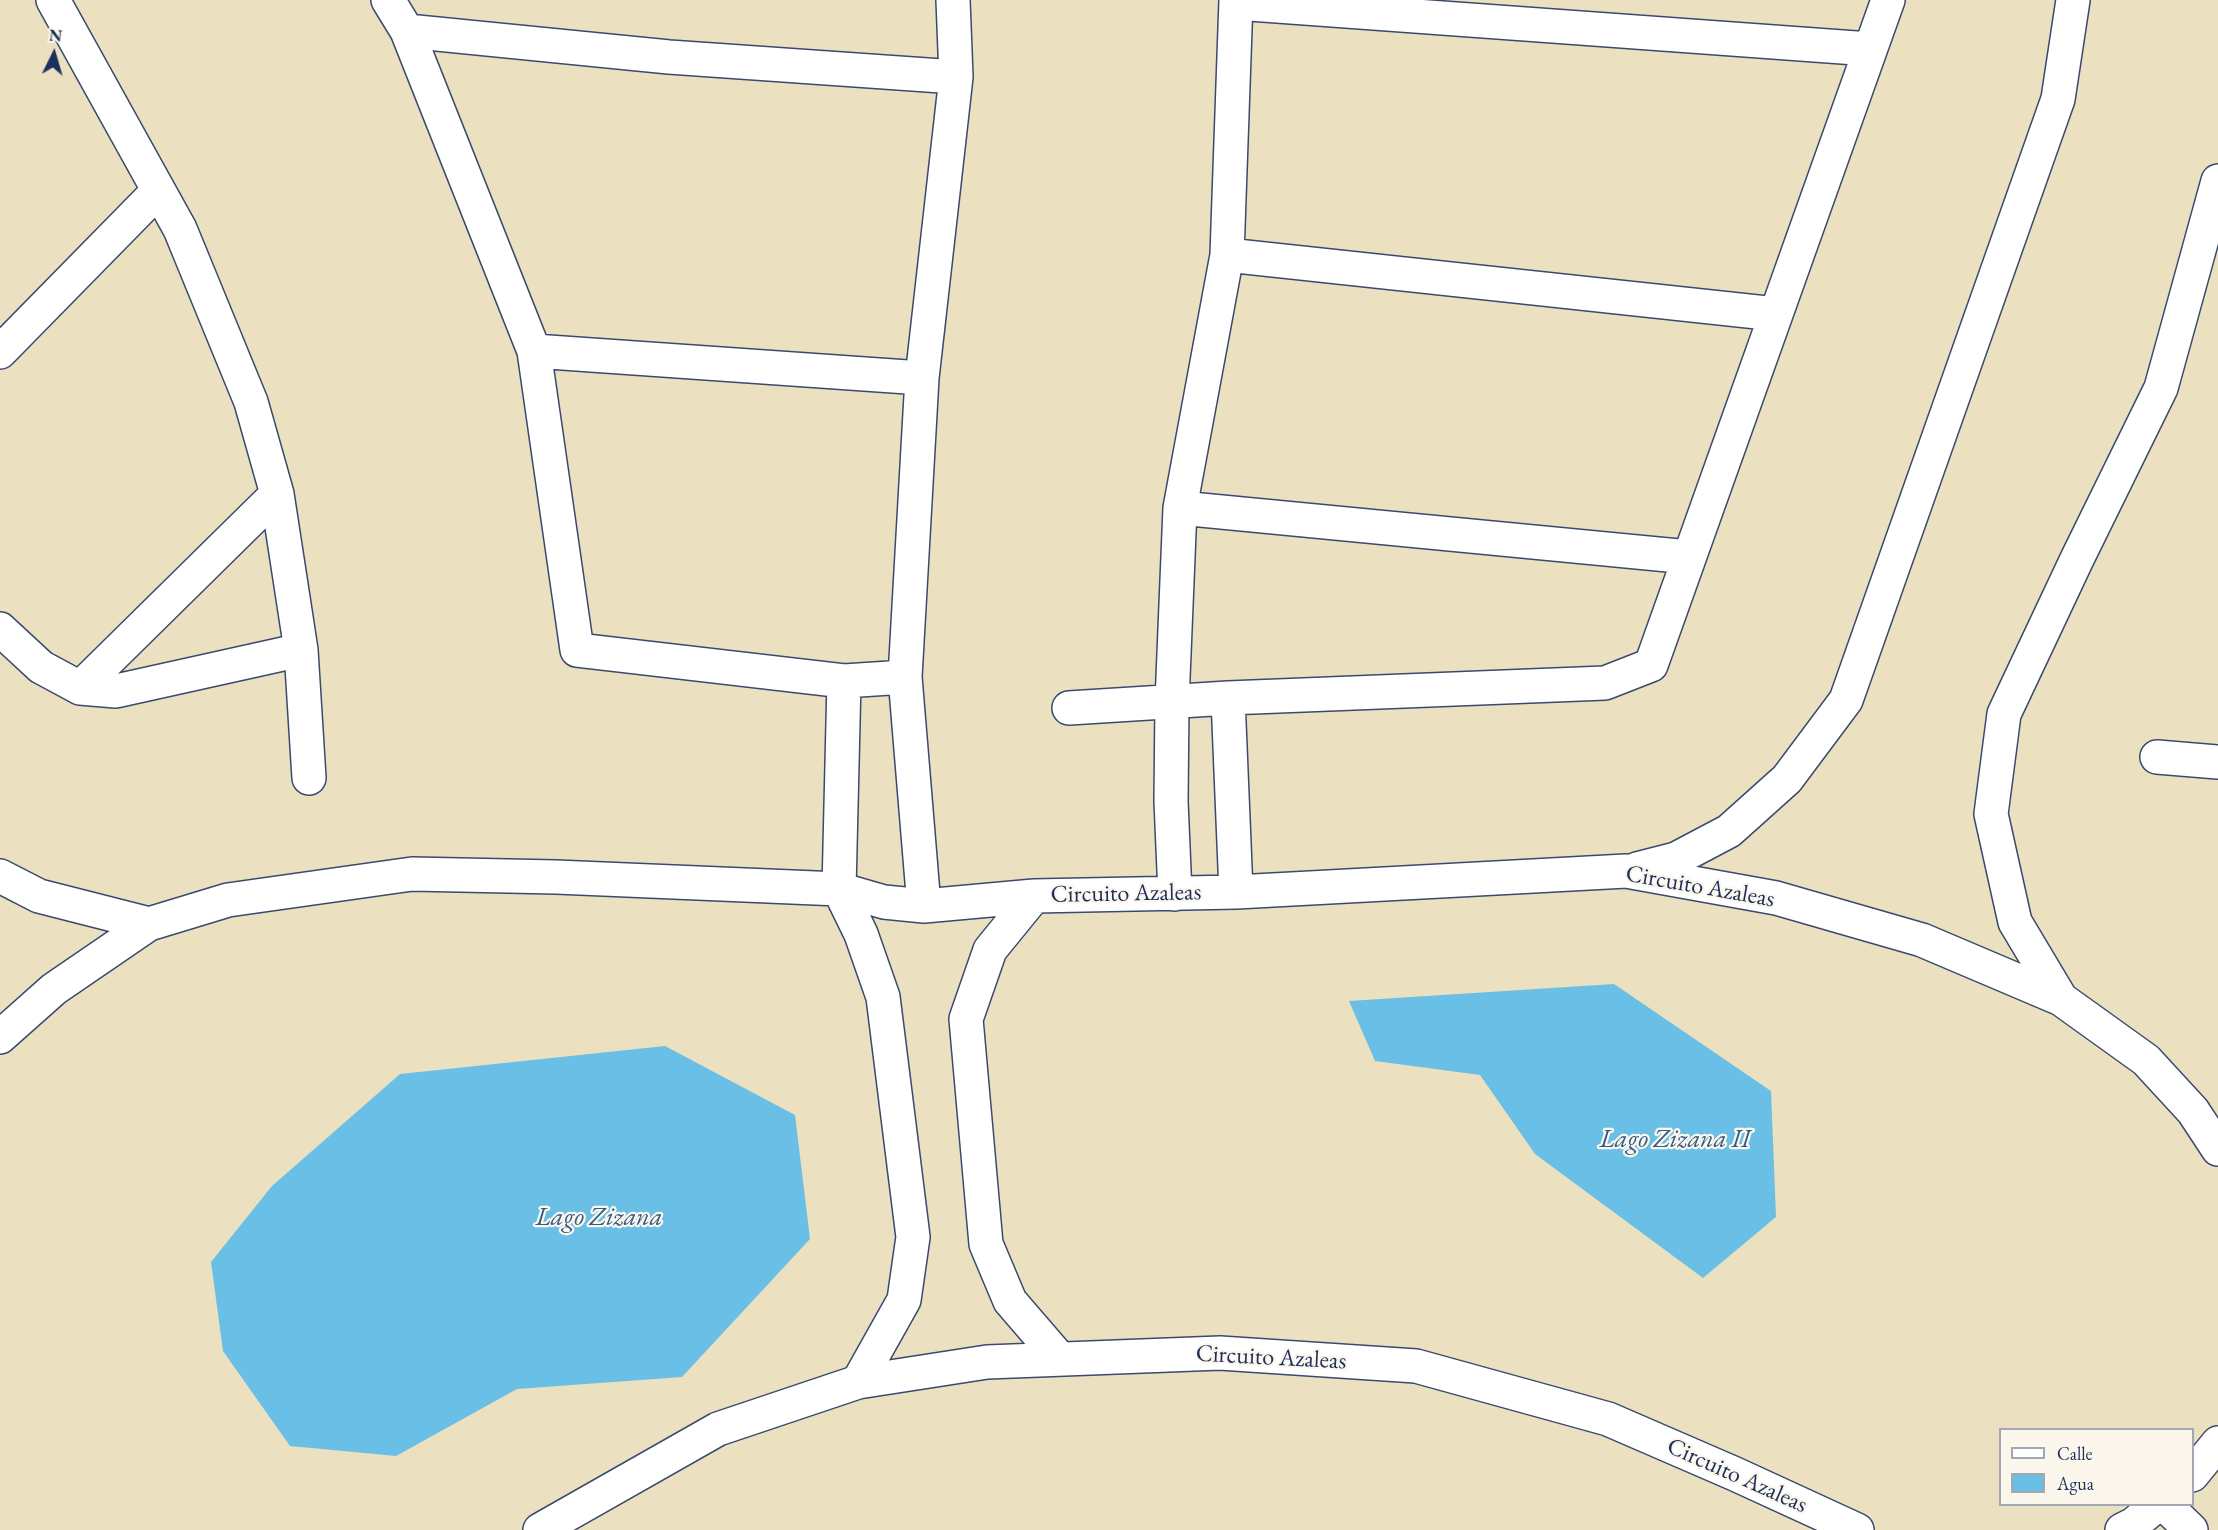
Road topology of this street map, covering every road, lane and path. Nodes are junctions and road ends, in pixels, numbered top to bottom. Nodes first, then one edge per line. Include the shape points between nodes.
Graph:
1 (53, 0) edge
2 (388, 0) edge
3 (953, 0) edge
4 (1888, 0) edge
5 (2073, 0) edge
6 (1236, 2) edge
7 (407, 31) junction
8 (1870, 49) junction
9 (956, 77) junction
10 (2218, 181) edge
11 (158, 191) junction
12 (1227, 255) junction
13 (1776, 314) junction
14 (534, 351) junction
15 (0, 352) edge
16 (921, 378) junction
17 (277, 494) junction
18 (1180, 508) junction
19 (1689, 557) junction
20 (0, 629) edge
21 (301, 650) junction
22 (905, 677) junction
23 (844, 681) junction
24 (80, 688) junction
25 (1228, 698) junction
26 (1172, 702) junction
27 (1069, 708) dead end
28 (2157, 757) dead end
29 (2218, 762) edge
30 (309, 778) dead end
31 (1626, 871) junction
32 (0, 876) edge
33 (839, 889) junction
34 (1236, 892) junction
35 (1175, 894) junction
36 (1034, 896) junction
37 (924, 906) junction
38 (149, 924) junction
39 (2061, 999) junction
40 (0, 1036) edge
41 (2218, 1149) edge
42 (1060, 1359) junction
43 (858, 1382) junction
44 (2218, 1443) edge
45 (2194, 1474) edge
46 (2156, 1506) edge
47 (2166, 1506) edge
48 (540, 1530) edge
49 (1857, 1530) edge
50 (2122, 1530) edge
51 (2191, 1530) edge

1 - 11 street
2 - 7 street
3 - 9 street
4 - 8 street
5 - 31 street via 2058,99 1846,700 1787,778 1729,831 1676,859
6 - 8 street
6 - 12 street
7 - 9 street via 669,57
7 - 14 street
8 - 13 street
9 - 16 street
10 - 39 street via 2161,388 2004,714 1991,814 2015,922
11 - 15 street
11 - 17 street via 180,229 251,402
12 - 13 street
12 - 18 street
13 - 19 street
14 - 16 street
14 - 23 street via 577,650
16 - 22 street
17 - 21 street
17 - 24 street
18 - 19 street
18 - 26 street
19 - 25 street via 1651,665 1605,683
20 - 24 street via 41,667
21 - 24 street via 116,691
21 - 30 street
22 - 23 street
22 - 37 street
23 - 33 street
25 - 26 street
25 - 34 street
26 - 27 street
26 - 35 street
28 - 29 street
31 - 34 street, Circuito Azaleas
31 - 39 street, Circuito Azaleas via 1776,898 1922,940
32 - 38 street via 39,896
33 - 37 street via 884,902
33 - 38 street via 412,874 228,900
33 - 43 street via 861,934 883,997 913,1237 904,1300
34 - 35 street, Circuito Azaleas
35 - 36 street, Circuito Azaleas
36 - 37 street
36 - 42 street, Circuito Azaleas via 990,950 966,1020 986,1244 1010,1301
38 - 40 street via 54,989
39 - 41 street, Circuito Azaleas via 2146,1060 2193,1111
42 - 43 street via 987,1362
42 - 49 street, Circuito Azaleas via 1220,1353 1416,1366 1608,1419
43 - 48 street via 718,1429
44 - 45 street
46 - 50 street
47 - 51 street

